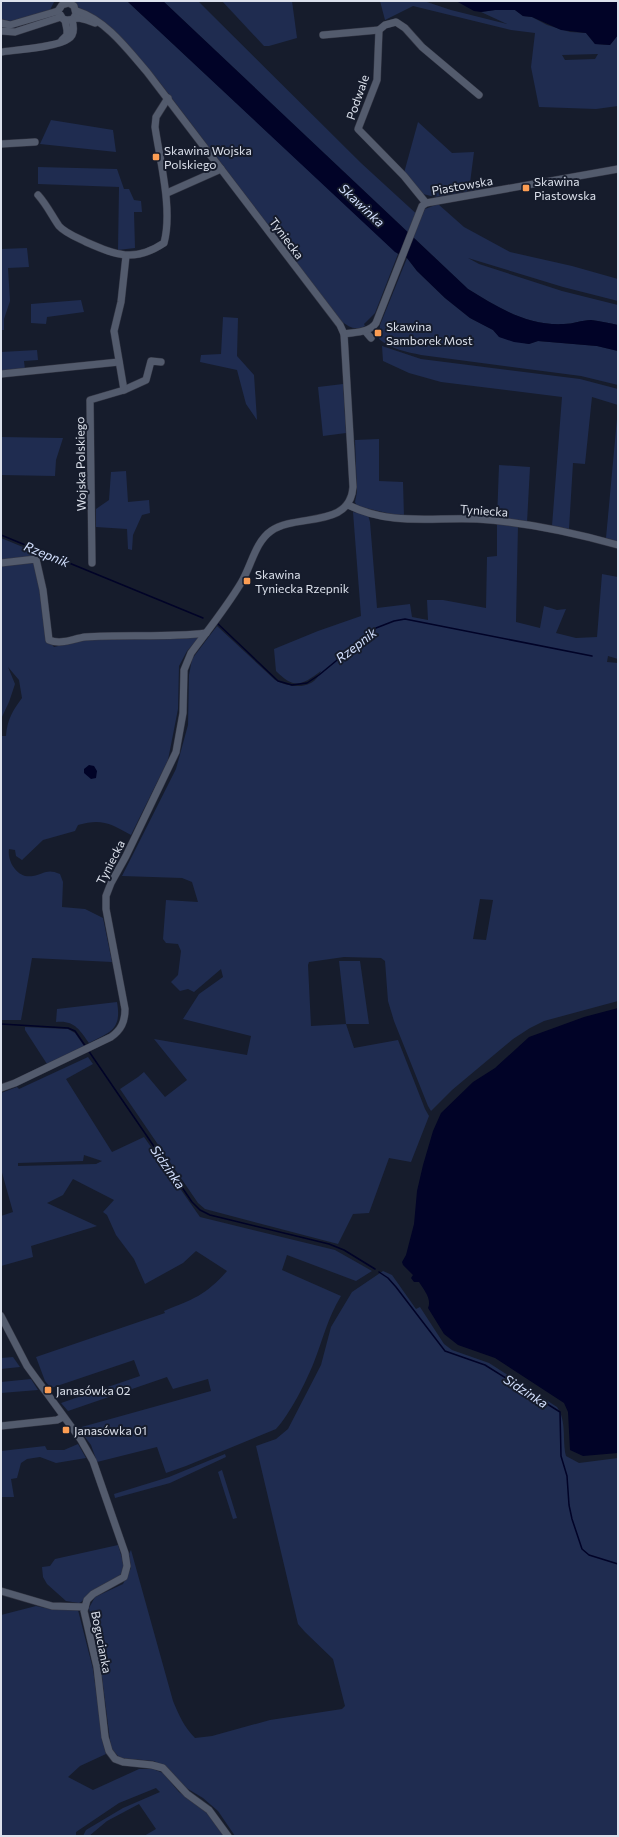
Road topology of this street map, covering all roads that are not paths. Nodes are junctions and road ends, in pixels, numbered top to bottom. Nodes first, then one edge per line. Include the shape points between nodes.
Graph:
1 (64, 11) edge
2 (77, 11) junction
3 (1, 23) edge
4 (101, 25) junction
5 (378, 30) junction
6 (1, 31) edge
7 (323, 35) dead end
8 (1, 52) edge
9 (479, 95) dead end
10 (168, 98) junction
11 (34, 142) dead end
12 (1, 144) edge
13 (221, 169) junction
14 (618, 169) edge
15 (166, 194) junction
16 (38, 195) dead end
17 (424, 204) junction
18 (126, 256) junction
19 (365, 331) junction
20 (344, 334) junction
21 (371, 338) dead end
22 (119, 362) junction
23 (161, 362) dead end
24 (1, 374) edge
25 (124, 390) junction
26 (348, 505) junction
27 (618, 545) edge
28 (1, 563) edge
29 (92, 563) dead end
30 (206, 633) junction
31 (1, 1088) edge
32 (1, 1316) edge
33 (64, 1417) junction
34 (1, 1426) edge
35 (1, 1591) edge
36 (85, 1607) junction
37 (228, 1836) edge

1 - 2 street
1 - 2 street, Tyniecka via 72,4
1 - 3 street via 10,25
1 - 4 street, Tyniecka
1 - 6 street via 15,32
1 - 8 street via 67,35 58,42
2 - 4 street, Tyniecka via 85,13
4 - 10 street, Tyniecka via 128,50
5 - 7 street
5 - 9 street via 396,22
5 - 17 street, Podwale via 377,80 358,129 404,176
10 - 13 street, Tyniecka
10 - 15 street via 156,117 155,127
11 - 12 street
13 - 15 street
13 - 20 street, Tyniecka via 334,315
14 - 17 street, Piastowska
15 - 18 street via 167,234 164,243 150,252
16 - 18 street via 60,227 80,240 113,254
17 - 19 street, Piastowska via 376,322
18 - 22 street via 121,302 114,331
19 - 20 street
19 - 21 street
20 - 26 street, Tyniecka via 353,480
22 - 24 street
22 - 25 street
23 - 25 street, Wojska Polskiego via 151,362 146,380
25 - 29 street, Wojska Polskiego via 90,400
26 - 27 street, Tyniecka via 404,520 452,518 520,523 581,534
26 - 30 street, Tyniecka via 338,513 286,524 266,534 241,583
28 - 30 street via 36,559 49,640 57,643 84,637 180,636
30 - 31 street, Tyniecka via 186,662 180,734 171,765 108,889 106,909 124,1000 123,1025 116,1034
32 - 33 street, Bogucianka via 27,1366
33 - 34 street
33 - 36 street, Bogucianka via 87,1450 99,1475 127,1561 124,1577 93,1594
35 - 36 street via 52,1606
36 - 37 street, Bogucianka via 85,1619 97,1667 105,1737 111,1755 122,1762 163,1768 187,1794 209,1810

